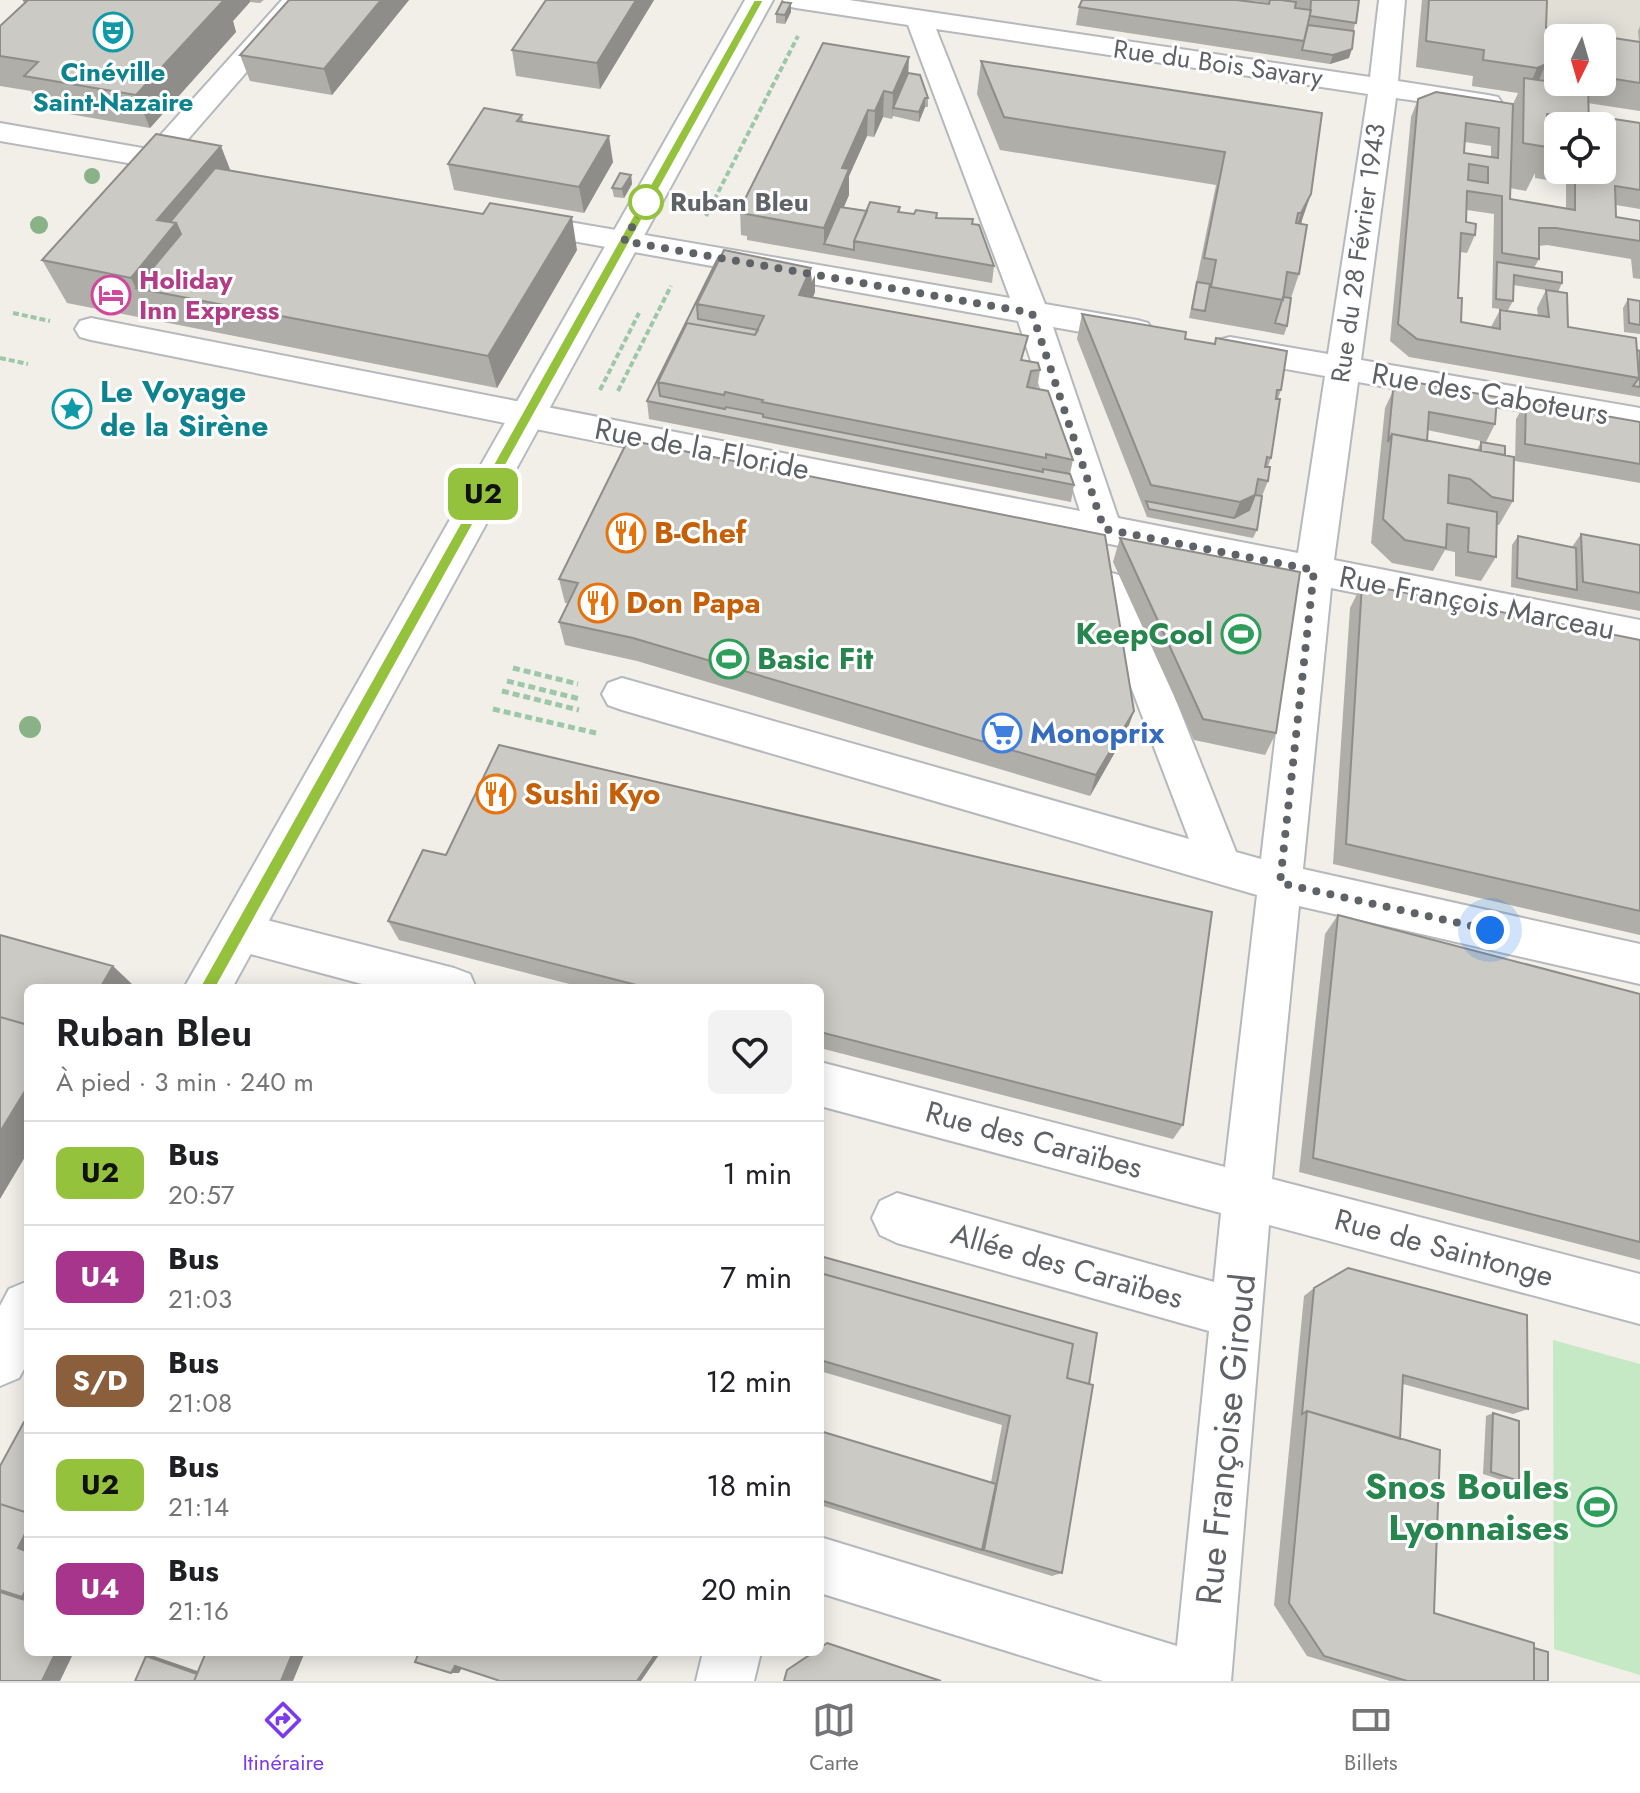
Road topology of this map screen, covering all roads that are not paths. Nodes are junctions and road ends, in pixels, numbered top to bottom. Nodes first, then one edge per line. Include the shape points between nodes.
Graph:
1 (296, 0) edge
2 (759, 0) edge
3 (796, 0) edge
4 (1392, 0) edge
5 (919, 19) junction
6 (1383, 87) junction
7 (1515, 107) edge
8 (0, 132) edge
9 (155, 159) junction
10 (227, 171) edge
11 (486, 217) edge
12 (624, 241) junction
13 (1032, 313) junction
14 (91, 329) edge
15 (1341, 367) junction
16 (527, 415) junction
17 (1640, 420) edge
18 (1104, 529) junction
19 (1312, 585) junction
20 (1112, 587) edge
21 (1640, 635) edge
22 (606, 698) road end
23 (1220, 865) junction
24 (1280, 883) junction
25 (239, 932) junction
26 (1640, 964) edge
27 (209, 984) edge
28 (439, 984) edge
29 (824, 1085) edge
30 (1249, 1178) junction
31 (897, 1218) dead end
32 (1640, 1299) edge
33 (1237, 1314) junction
34 (824, 1566) edge
35 (731, 1656) edge
36 (725, 1681) edge
37 (1199, 1681) edge

1 - 9 street
2 - 12 street
3 - 5 street, Rue du Bois Savary
4 - 6 street, Rue du 28 Février 1943
5 - 6 street, Rue du Bois Savary
5 - 13 street
6 - 7 street, Rue du Bois Savary
6 - 15 street, Rue du 28 Février 1943
8 - 9 street
9 - 10 street
11 - 12 street, Rue des Caboteurs
12 - 13 street, Rue des Caboteurs
12 - 16 street
13 - 15 street, Rue des Caboteurs
13 - 18 street
14 - 16 street, Rue de la Floride
15 - 17 street, Rue des Caboteurs
15 - 19 street, Rue du 28 Février 1943
16 - 18 street, Rue de la Floride
16 - 25 street via 383,651
18 - 19 street, Rue de la Floride
19 - 21 street, Rue François Marceau
19 - 24 street, Rue du 28 Février 1943
20 - 23 street
22 - 23 street
23 - 24 street
24 - 26 street
24 - 30 street, Rue Françoise Giroud
25 - 27 street
25 - 28 street
29 - 30 street, Rue des Caraïbes
30 - 32 street, Rue de Saintonge
30 - 33 street, Rue Françoise Giroud
31 - 33 street, Allée des Caraïbes
33 - 37 street, Rue Françoise Giroud
34 - 37 street
35 - 36 street

